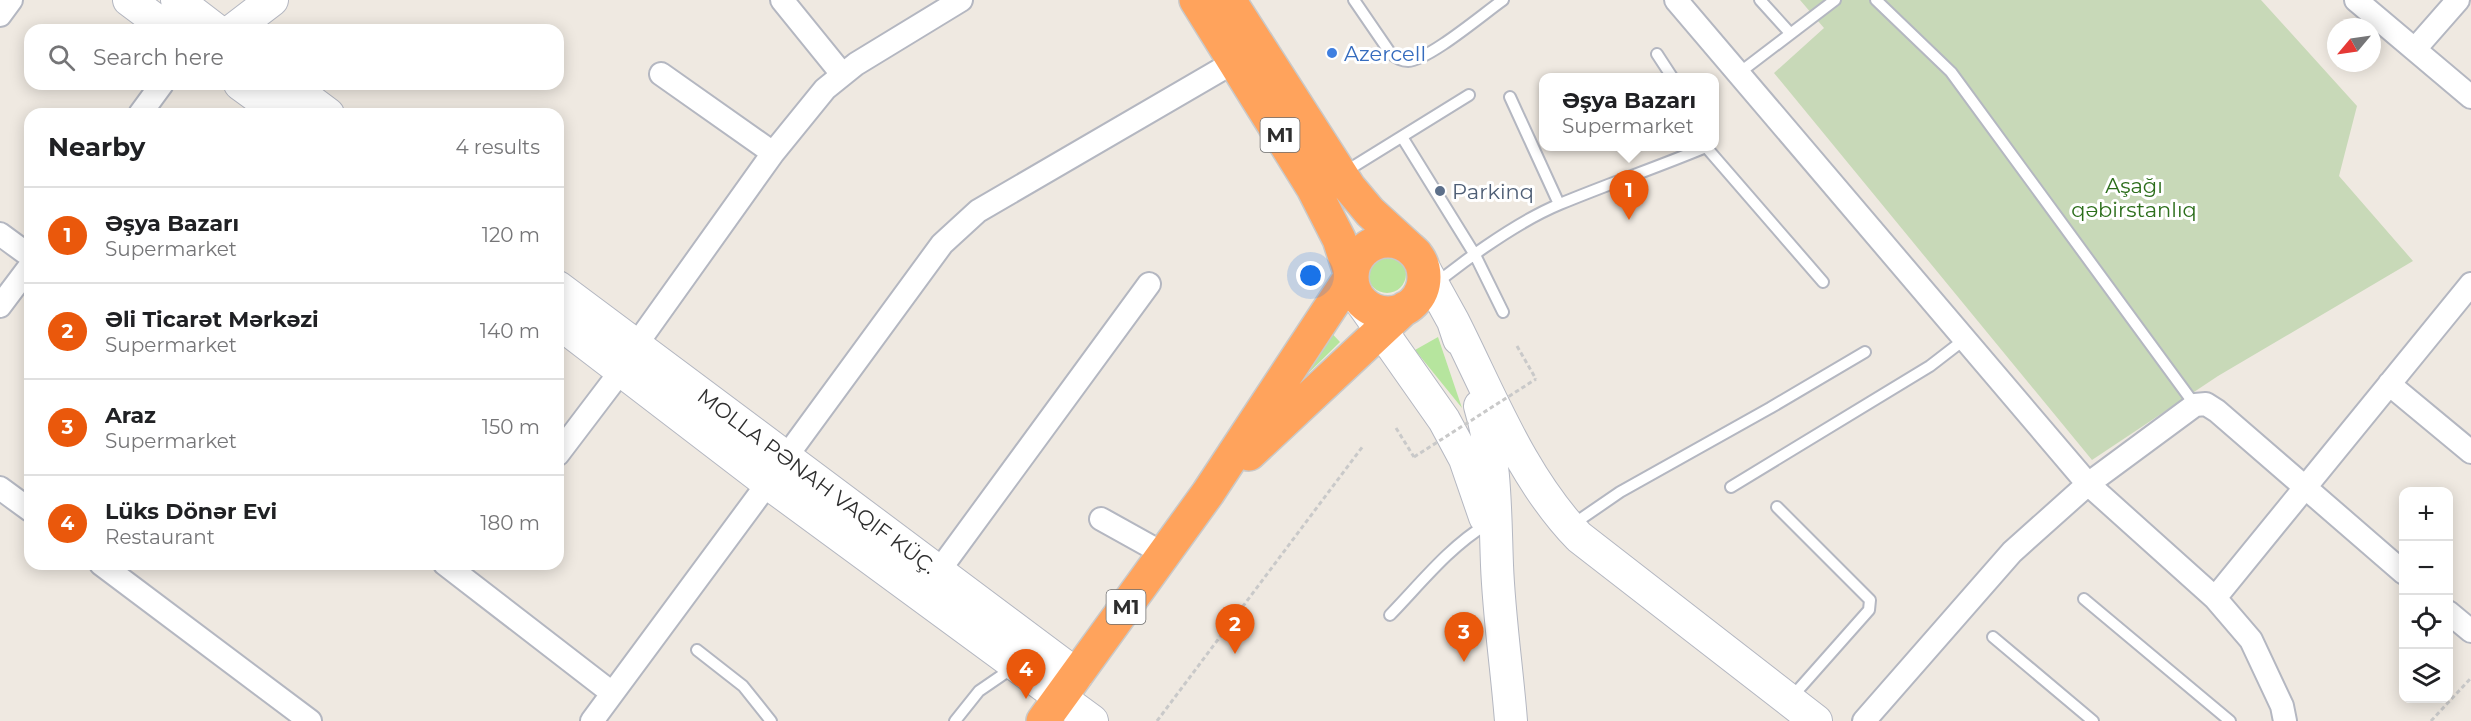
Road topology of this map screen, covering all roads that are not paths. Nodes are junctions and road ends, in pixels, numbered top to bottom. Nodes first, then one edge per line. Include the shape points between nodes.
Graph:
1 (11, 0) edge
2 (129, 0) edge
3 (272, 0) edge
4 (782, 0) edge
5 (1196, 0) edge
6 (1229, 0) edge
7 (1354, 0) edge
8 (1503, 0) edge
9 (1676, 0) edge
10 (1760, 0) edge
11 (1834, 0) edge
12 (1876, 0) edge
13 (2356, 0) edge
14 (2458, 0) edge
15 (956, 1) edge
16 (0, 15) edge
17 (179, 16) edge
18 (200, 24) edge
19 (241, 24) edge
20 (1790, 33) junction
21 (2415, 50) junction
22 (1657, 54) dead end
23 (1234, 62) junction
24 (1669, 73) edge
25 (1739, 73) junction
26 (661, 74) dead end
27 (842, 74) junction
28 (158, 90) edge
29 (248, 90) edge
30 (296, 90) edge
31 (1468, 95) dead end
32 (1509, 96) dead end
33 (2471, 97) edge
34 (144, 108) edge
35 (273, 108) edge
36 (320, 108) edge
37 (1402, 137) junction
38 (1696, 151) edge
39 (1709, 151) edge
40 (773, 153) junction
41 (1341, 175) junction
42 (1559, 204) junction
43 (0, 234) edge
44 (24, 252) edge
45 (1475, 255) junction
46 (24, 274) edge
47 (1418, 282) junction
48 (1823, 282) dead end
49 (1149, 284) dead end
50 (2471, 284) edge
51 (1355, 288) junction
52 (564, 292) edge
53 (0, 306) edge
54 (1503, 312) dead end
55 (1453, 321) junction
56 (564, 325) edge
57 (1381, 330) junction
58 (1966, 339) junction
59 (1865, 352) dead end
60 (629, 358) junction
61 (2389, 384) junction
62 (2195, 405) junction
63 (564, 446) edge
64 (2471, 452) edge
65 (786, 457) junction
66 (768, 483) junction
67 (2088, 484) junction
68 (1731, 487) dead end
69 (0, 488) edge
70 (2305, 489) junction
71 (1208, 493) junction
72 (24, 506) edge
73 (1776, 507) dead end
74 (1101, 519) dead end
75 (1487, 524) junction
76 (1569, 526) junction
77 (1164, 554) junction
78 (1497, 568) junction
79 (109, 570) edge
80 (2399, 570) edge
81 (469, 571) edge
82 (938, 572) junction
83 (2215, 598) junction
84 (2084, 599) dead end
85 (1390, 615) dead end
86 (2453, 616) edge
87 (2471, 631) edge
88 (1993, 637) dead end
89 (697, 650) dead end
90 (1025, 653) junction
91 (612, 693) junction
92 (1060, 698) edge
93 (1789, 700) junction
94 (310, 721) edge
95 (592, 721) edge
96 (771, 721) edge
97 (955, 721) edge
98 (1092, 721) edge
99 (1511, 721) edge
100 (1816, 721) edge
101 (1864, 721) edge
102 (2093, 721) edge
103 (2230, 721) edge
104 (2285, 721) edge

1 - 16 street
2 - 17 main road
3 - 19 main road
4 - 27 street
5 - 23 highway, M1
6 - 41 highway, M1
7 - 8 lane via 1391,54 1409,61 1426,55
9 - 25 street
10 - 20 lane
11 - 20 lane
12 - 62 lane via 1951,72
13 - 21 street
14 - 21 street
15 - 27 street
17 - 18 main road
20 - 25 lane
21 - 33 street
22 - 24 lane
23 - 51 highway, M1 via 1313,188 1339,239
23 - 65 street via 978,211 957,228
25 - 58 street
26 - 40 street
27 - 40 street
28 - 34 street
29 - 35 main road
30 - 36 main road
31 - 37 lane
32 - 42 lane
37 - 41 lane
37 - 45 lane
38 - 42 lane
39 - 48 lane
40 - 60 street
41 - 47 highway, M1
42 - 45 lane
43 - 44 street
45 - 47 lane
45 - 54 lane
46 - 53 street
47 - 51 highway via 1393,313 1369,308
47 - 51 highway via 1406,246 1382,241 1360,253 1354,264
47 - 55 main road
47 - 57 highway
49 - 82 street
50 - 61 street
51 - 57 main road
51 - 71 highway
52 - 60 main road, MOLLA PƏNAH VAQIF KÜÇ.
55 - 76 main road via 1521,458
55 - 78 main road via 1491,447
56 - 60 main road, MOLLA PƏNAH VAQIF KÜÇ.
57 - 71 highway
57 - 75 main road via 1465,459
58 - 67 street
58 - 68 lane via 1930,366
59 - 76 lane via 1620,492
60 - 63 street
60 - 65 main road, MOLLA PƏNAH VAQIF KÜÇ.
60 - 66 main road, MOLLA PƏNAH VAQIF KÜÇ.
61 - 64 street
61 - 70 street
62 - 67 street
62 - 70 street via 2206,404 2217,411
65 - 82 main road, MOLLA PƏNAH VAQIF KÜÇ.
66 - 90 main road, MOLLA PƏNAH VAQIF KÜÇ.
66 - 91 street
67 - 83 street
67 - 101 street via 2012,552
69 - 72 street
70 - 80 street
70 - 83 street
71 - 77 highway, M1
73 - 93 lane via 1870,600 1869,610
74 - 77 street
75 - 78 main road
75 - 85 lane via 1452,550
76 - 93 main road
77 - 92 highway, M1
78 - 99 main road
79 - 94 street
81 - 91 street
82 - 90 main road, MOLLA PƏNAH VAQIF KÜÇ.
83 - 104 street via 2251,640 2282,706
84 - 103 lane
86 - 87 street
88 - 102 lane
89 - 96 lane via 743,687
90 - 92 main road, MOLLA PƏNAH VAQIF KÜÇ.
90 - 97 lane via 979,691
91 - 95 street
92 - 98 main road, MOLLA PƏNAH VAQIF KÜÇ.
93 - 100 main road

